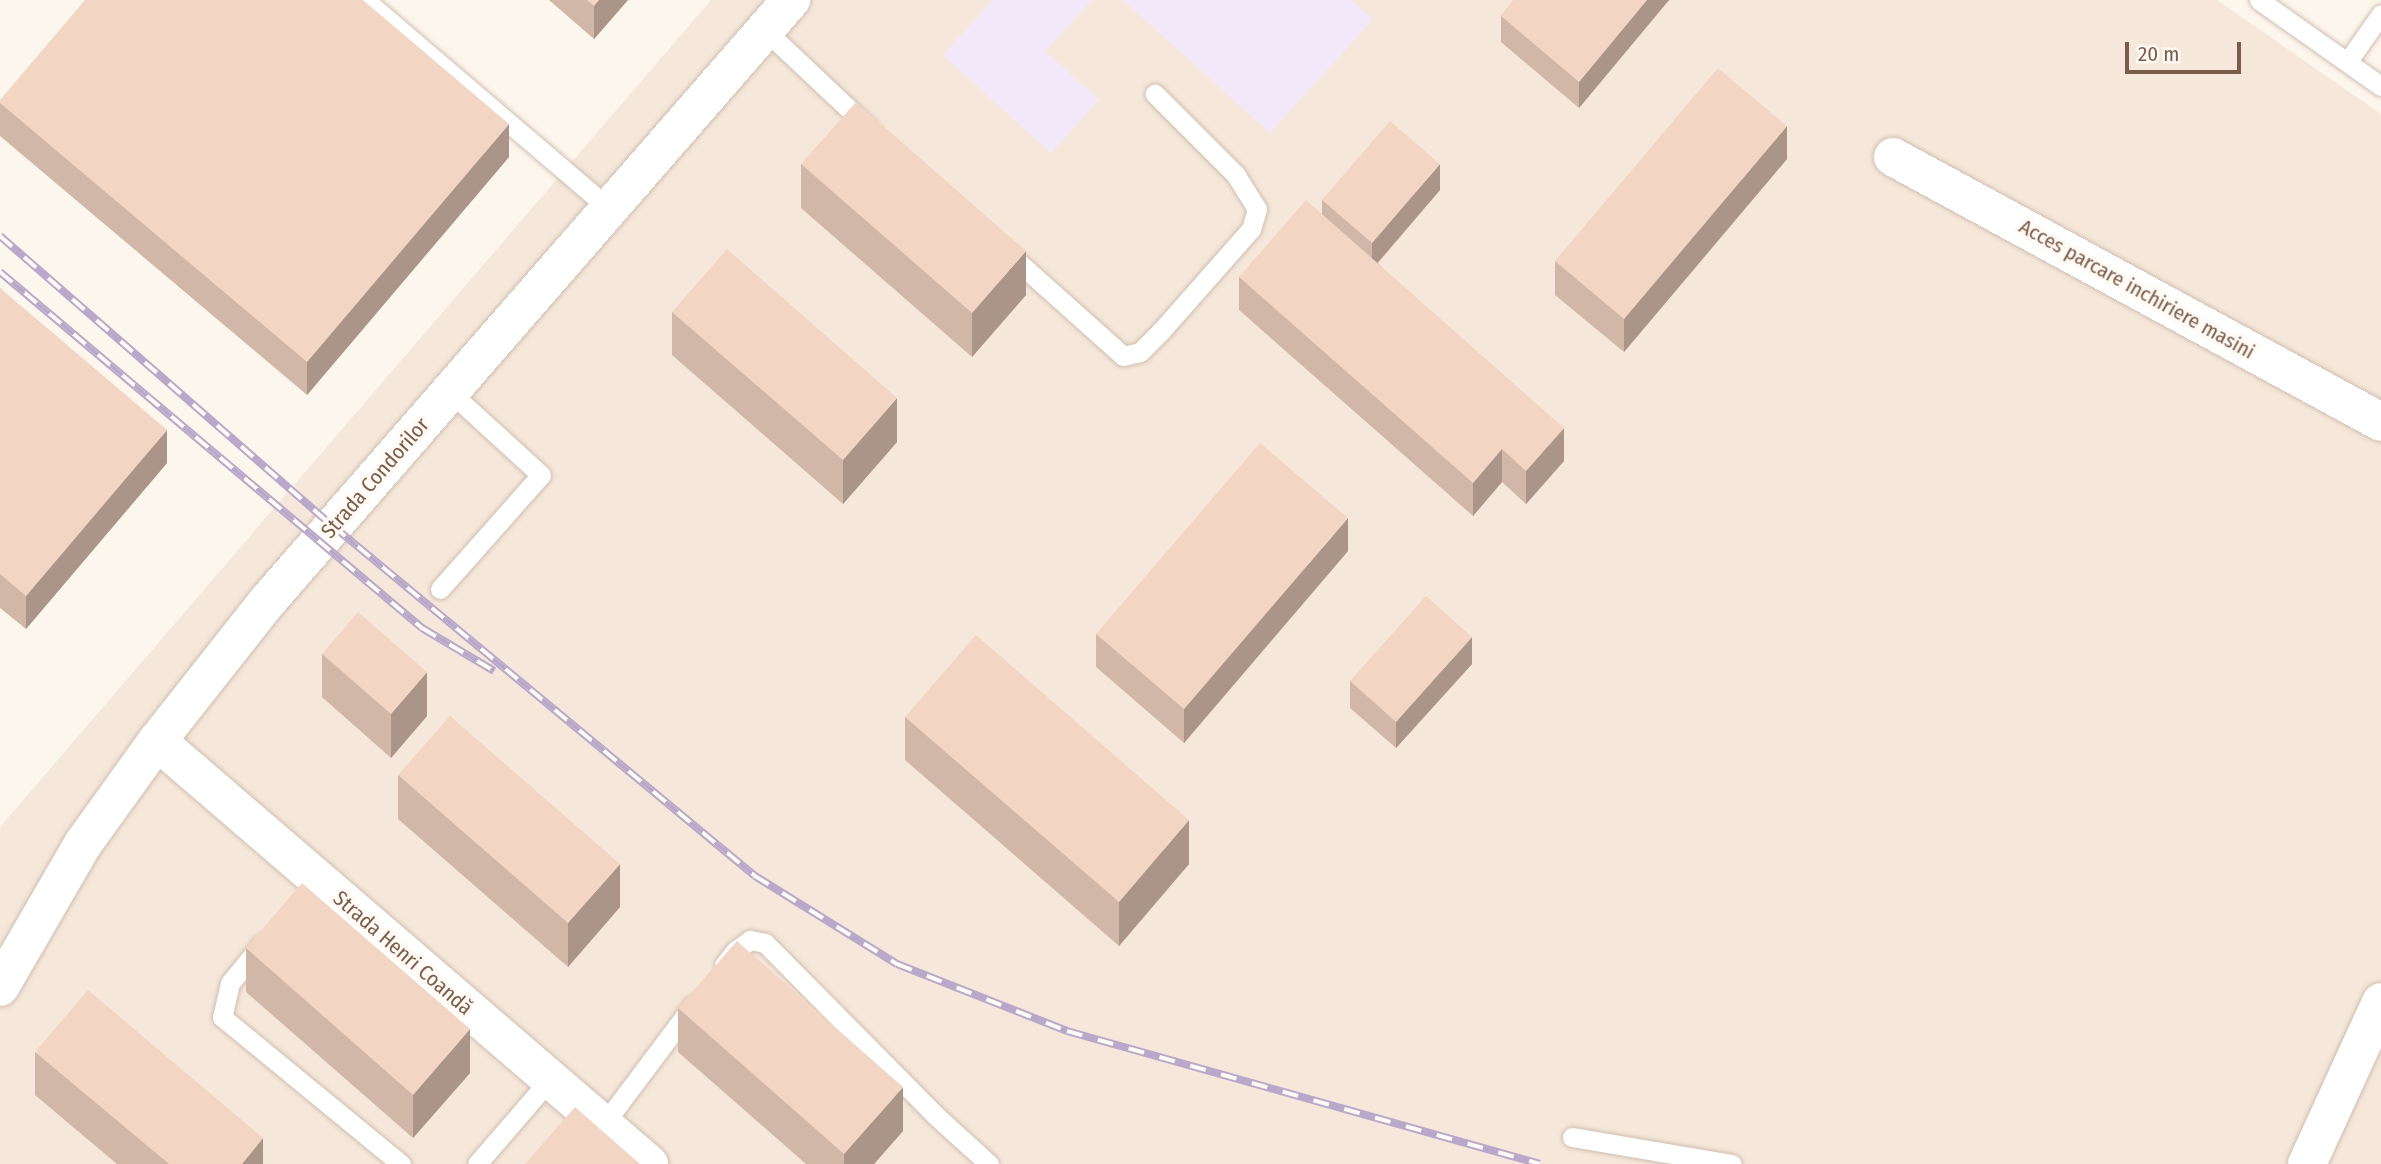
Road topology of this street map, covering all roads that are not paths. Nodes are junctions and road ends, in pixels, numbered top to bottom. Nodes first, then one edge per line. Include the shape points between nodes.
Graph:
1 (365, 0) edge
2 (791, 0) edge
3 (2259, 0) edge
4 (2381, 14) edge
5 (765, 30) junction
6 (2348, 61) junction
7 (2381, 86) edge
8 (1155, 94) dead end
9 (879, 137) edge
10 (1893, 157) dead end
11 (610, 209) junction
12 (990, 237) edge
13 (450, 393) junction
14 (2381, 422) edge
15 (440, 589) dead end
16 (157, 741) junction
17 (273, 930) edge
18 (0, 988) edge
19 (2381, 1002) edge
20 (550, 1079) junction
21 (603, 1125) junction
22 (1572, 1137) dead end
23 (401, 1164) edge
24 (477, 1164) edge
25 (649, 1164) edge
26 (989, 1164) edge
27 (1732, 1164) edge
28 (2307, 1164) edge

1 - 11 lane
2 - 5 street, Strada Condorilor
3 - 6 lane
4 - 6 lane
5 - 9 lane
5 - 11 street, Strada Condorilor
6 - 7 lane
8 - 12 lane via 1236,175 1257,209 1251,229 1140,352 1124,356 1113,349
10 - 14 street, Acces parcare inchiriere masini
11 - 13 street, Strada Condorilor
13 - 15 lane via 541,475
13 - 16 street, Strada Condorilor via 265,603
16 - 18 street, Strada Condorilor via 83,844
16 - 20 street, Strada Henri Coandă via 312,883
17 - 23 lane via 230,983 222,1017
19 - 28 street
20 - 21 street, Strada Henri Coandă
20 - 24 lane
21 - 25 street, Strada Henri Coandă
21 - 26 lane via 735,951 750,940 765,943
22 - 27 lane

